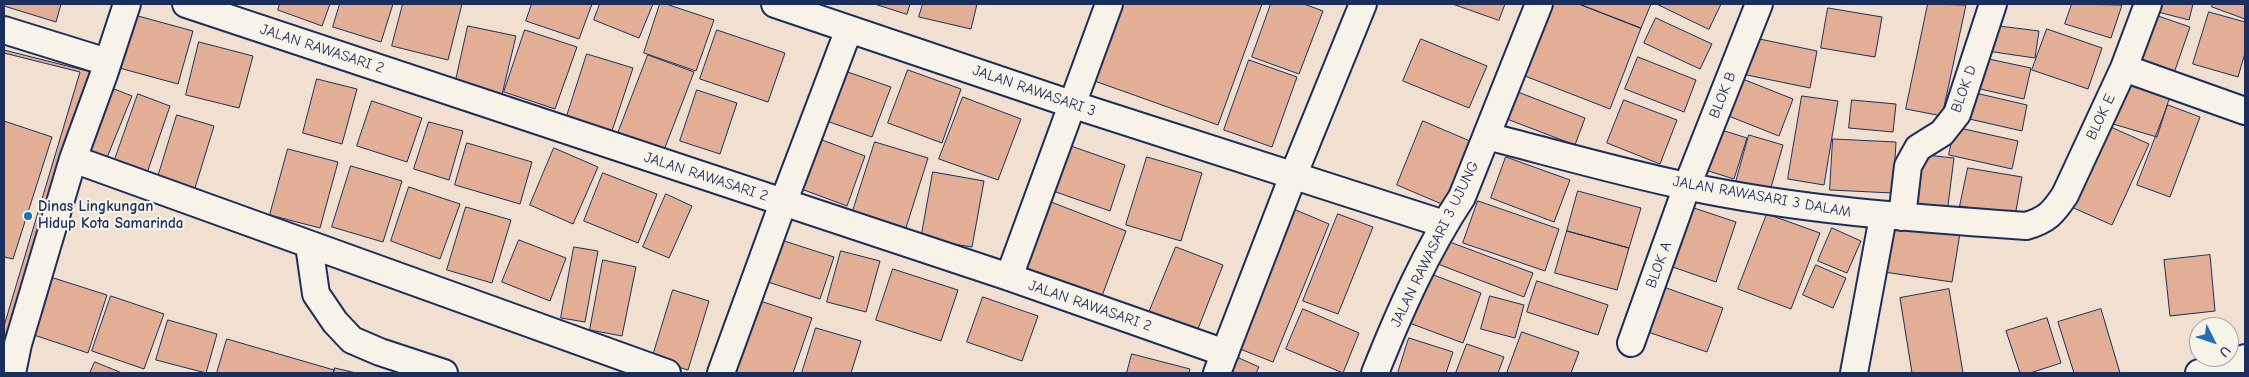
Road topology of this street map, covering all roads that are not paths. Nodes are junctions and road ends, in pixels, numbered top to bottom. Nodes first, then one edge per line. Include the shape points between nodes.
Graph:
1 (127, 4) edge
2 (186, 4) edge
3 (775, 4) edge
4 (1109, 4) edge
5 (1363, 4) edge
6 (1540, 4) edge
7 (1759, 4) edge
8 (1993, 4) edge
9 (2148, 4) edge
10 (849, 29) junction
11 (4, 30) edge
12 (107, 62) junction
13 (2124, 68) junction
14 (1071, 104) junction
15 (2245, 109) edge
16 (1487, 136) junction
17 (73, 160) junction
18 (1293, 176) junction
19 (1687, 186) junction
20 (783, 203) junction
21 (1893, 217) junction
22 (2041, 222) joint
23 (1444, 224) junction
24 (309, 245) junction
25 (1010, 277) junction
26 (1631, 343) dead end
27 (2245, 358) edge
28 (1221, 363) edge
29 (12, 373) edge
30 (444, 373) edge
31 (667, 373) edge
32 (722, 373) edge
33 (1375, 373) edge
34 (1854, 373) edge
35 (2199, 373) edge

1 - 12 street
2 - 20 street, JALAN RAWASARI 2
3 - 10 street, JALAN RAWASARI 3
4 - 14 street
5 - 18 street
6 - 16 street, JALAN RAWASARI 3 UJUNG
7 - 19 street, BLOK B
8 - 21 street, BLOK D via 1957,114 1942,133 1918,148 1908,166
9 - 13 street, BLOK E
10 - 14 street, JALAN RAWASARI 3
10 - 20 street
11 - 12 street
12 - 17 street
13 - 15 street
13 - 22 street, BLOK E via 2065,195 2055,211
14 - 18 street, JALAN RAWASARI 3
14 - 25 street
16 - 19 street, JALAN RAWASARI 3 DALAM
16 - 23 street, JALAN RAWASARI 3 UJUNG via 1462,197
17 - 24 street
17 - 29 street
18 - 23 street, JALAN RAWASARI 3
18 - 28 street
19 - 21 street, JALAN RAWASARI 3 DALAM via 1816,208
19 - 26 street, BLOK A
20 - 25 street, JALAN RAWASARI 2
20 - 32 street
21 - 22 street, JALAN RAWASARI 3 DALAM via 2026,226
21 - 34 street, BLOK D
23 - 33 street, JALAN RAWASARI 3 UJUNG via 1394,326
24 - 30 street via 316,294 352,340
24 - 31 street
25 - 28 street, JALAN RAWASARI 2
27 - 35 street

